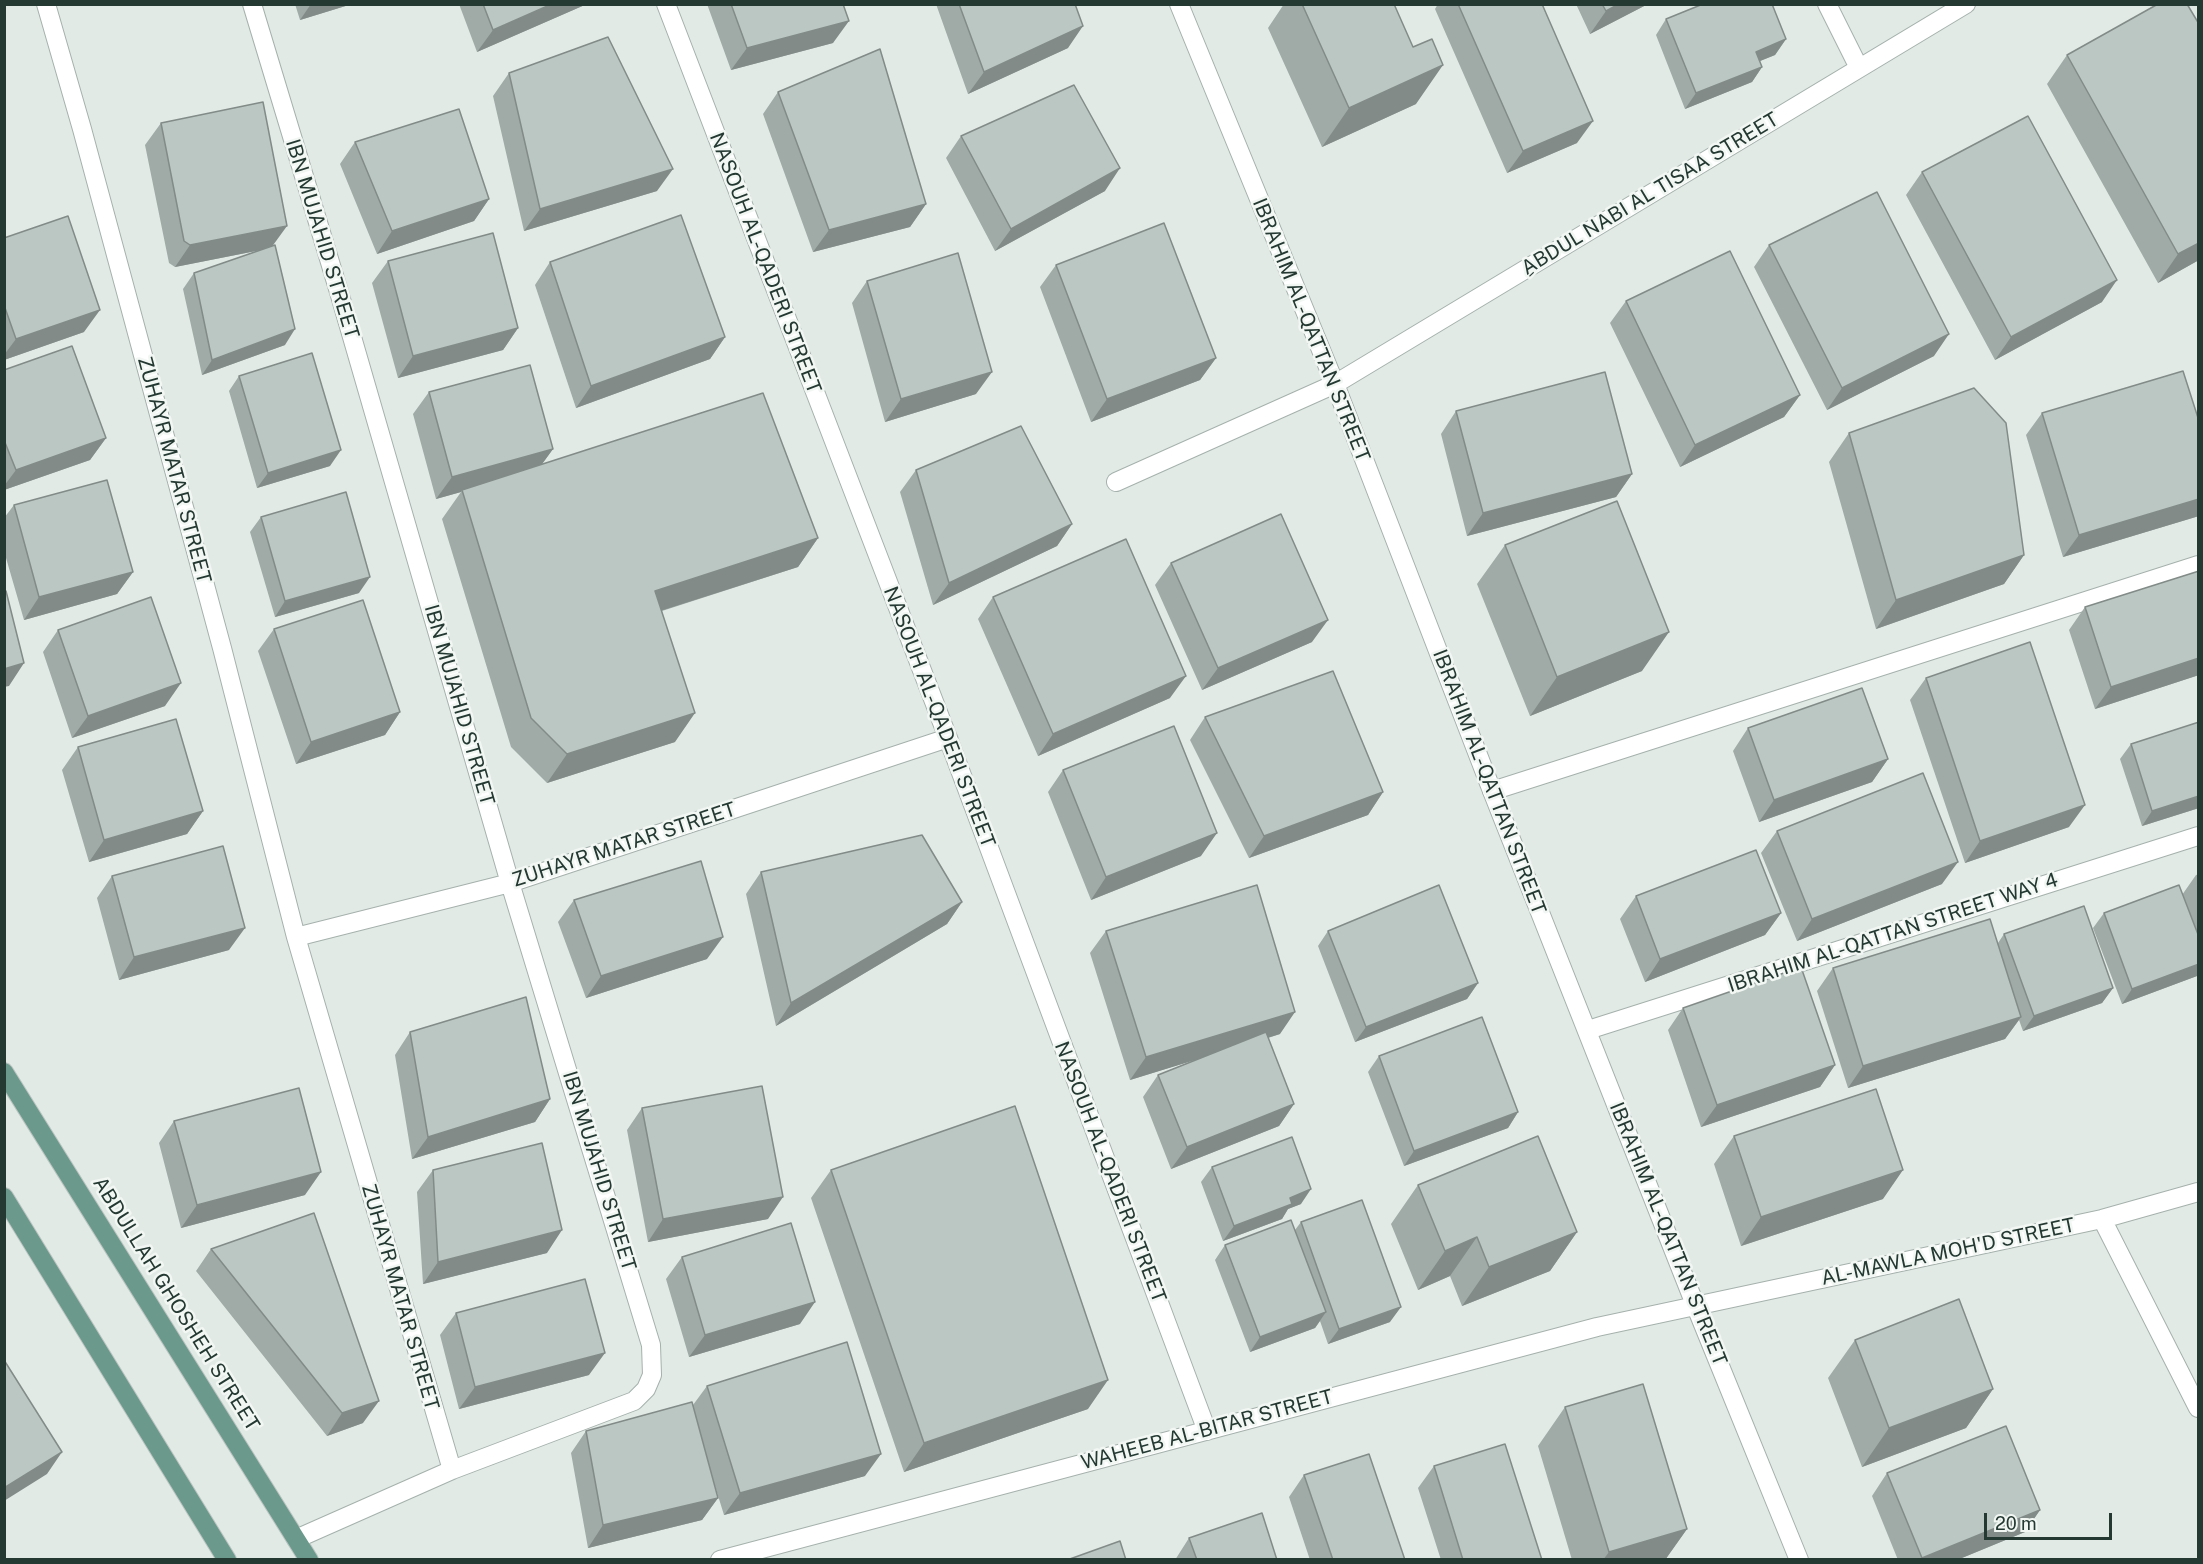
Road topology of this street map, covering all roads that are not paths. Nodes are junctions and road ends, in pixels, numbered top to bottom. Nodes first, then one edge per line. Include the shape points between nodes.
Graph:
1 (46, 4) edge
2 (252, 4) edge
3 (666, 4) edge
4 (1179, 4) edge
5 (1827, 4) edge
6 (1966, 4) edge
7 (1859, 68) junction
8 (1335, 384) junction
9 (1116, 482) dead end
10 (2199, 565) edge
11 (948, 738) junction
12 (1492, 791) junction
13 (2199, 836) edge
14 (510, 883) junction
15 (296, 937) junction
16 (1588, 1030) junction
17 (4, 1072) edge
18 (2199, 1192) edge
19 (4, 1197) edge
20 (2102, 1219) junction
21 (1696, 1307) junction
22 (2199, 1408) edge
23 (1207, 1431) junction
24 (452, 1470) junction
25 (296, 1539) junction
26 (227, 1560) edge
27 (309, 1560) edge
28 (720, 1560) edge
29 (1799, 1560) edge

1 - 15 street, ZUHAYR MATAR STREET via 216,625
2 - 14 street, IBN MUJAHID STREET
3 - 11 street, NASOUH AL-QADERI STREET
4 - 8 street, IBRAHIM AL-QATTAN STREET
5 - 7 street
6 - 7 street, ِABDUL NABI AL TISAA STREET
7 - 8 street, ِABDUL NABI AL TISAA STREET
8 - 9 street, ِABDUL NABI AL TISAA STREET
8 - 12 street, IBRAHIM AL-QATTAN STREET
10 - 12 street
11 - 14 street, ZUHAYR MATAR STREET
11 - 23 street, NASOUH AL-QADERI STREET
12 - 16 street, IBRAHIM AL-QATTAN STREET
13 - 16 street, IBRAHIM AL-QATTAN STREET WAY 4
14 - 15 street, ZUHAYR MATAR STREET
14 - 24 street, IBN MUJAHID STREET via 651,1345 652,1375 646,1389 634,1401
15 - 24 street, ZUHAYR MATAR STREET
16 - 21 street, IBRAHIM AL-QATTAN STREET
17 - 25 main road, ABDULLAH GHOSHEH STREET
18 - 20 street, AL-MAWLA MOH'D STREET
19 - 26 main road
20 - 21 street, AL-MAWLA MOH'D STREET
20 - 22 street
21 - 23 street, WAHEEB AL-BITAR STREET via 1598,1327
21 - 29 street, IBRAHIM AL-QATTAN STREET
23 - 28 street, WAHEEB AL-BITAR STREET
24 - 25 street
25 - 27 main road, ABDULLAH GHOSHEH STREET

